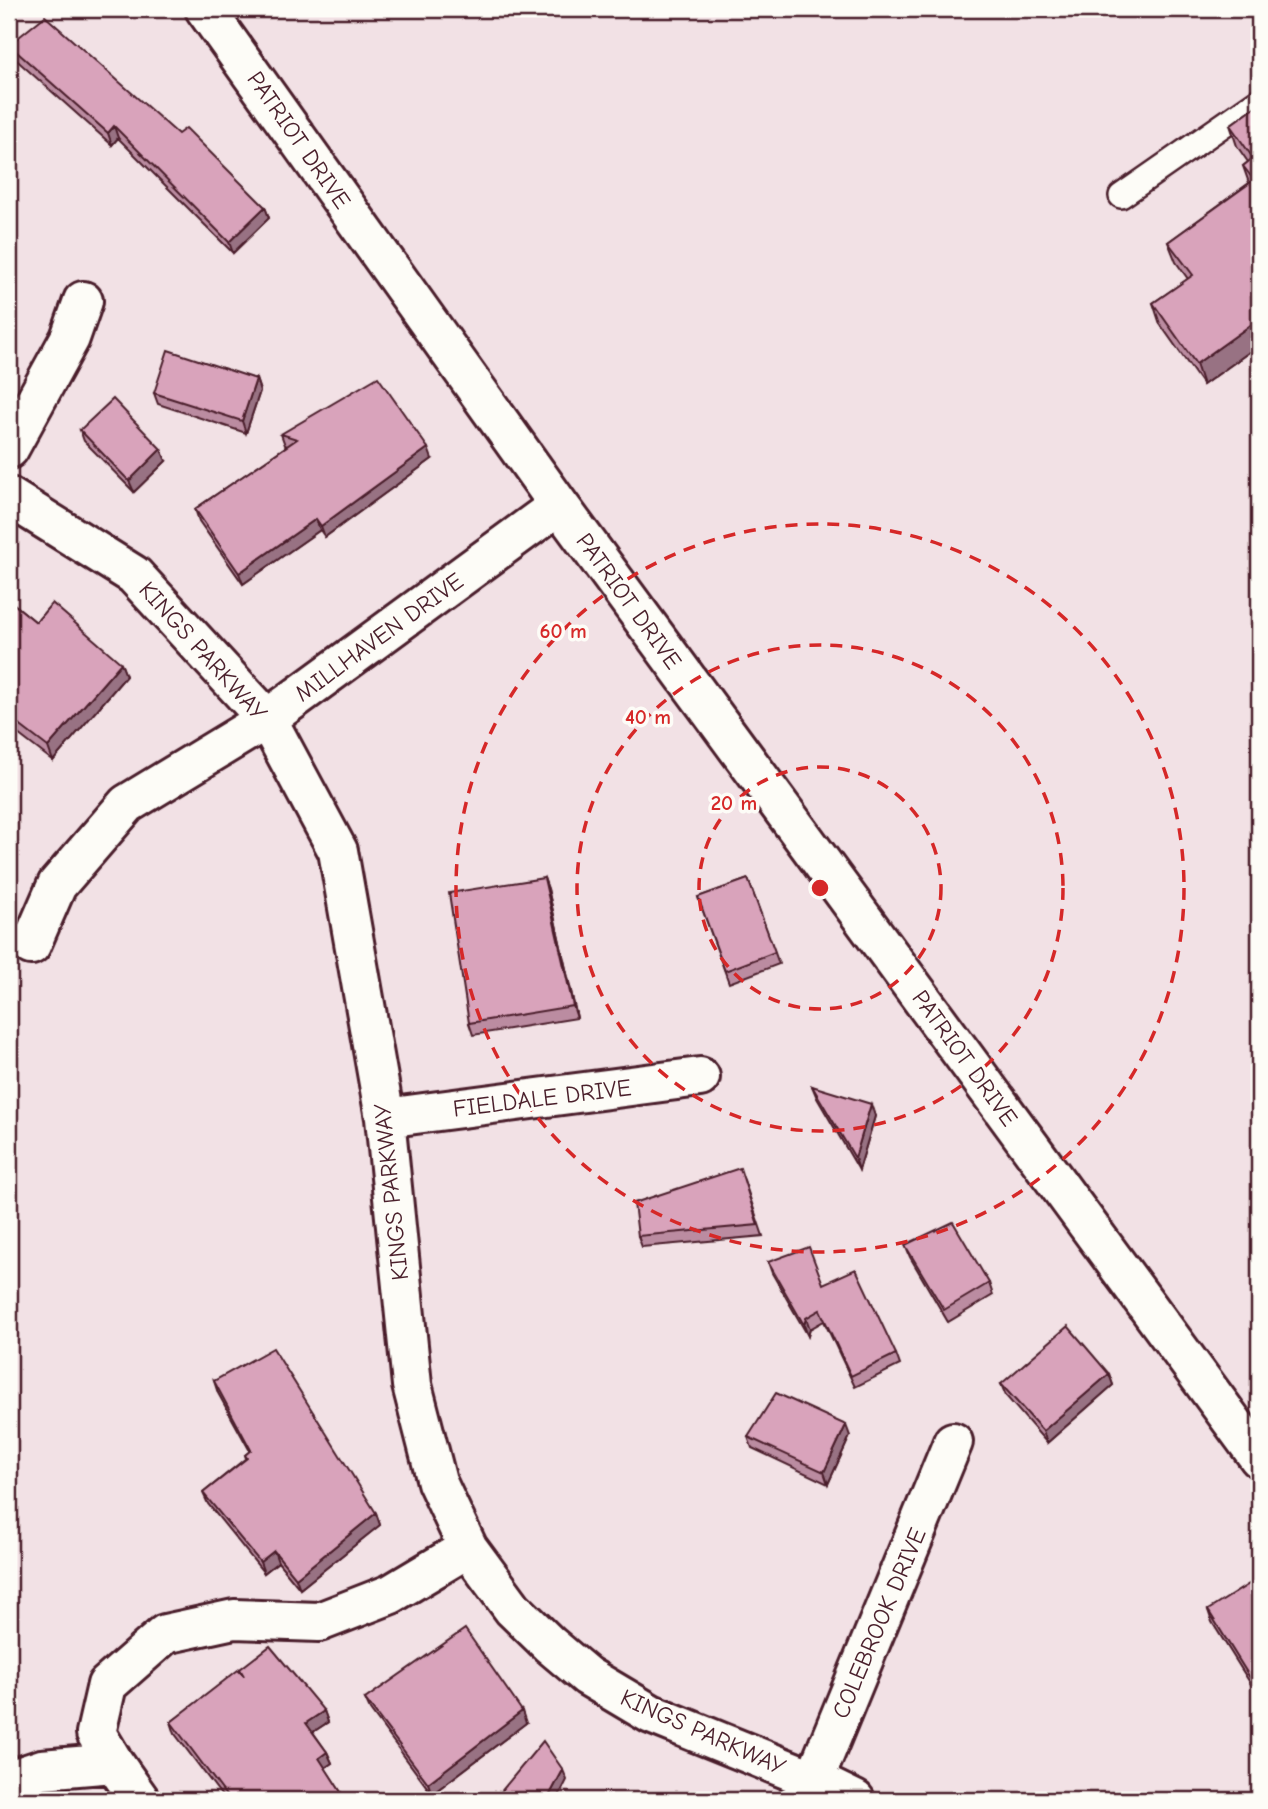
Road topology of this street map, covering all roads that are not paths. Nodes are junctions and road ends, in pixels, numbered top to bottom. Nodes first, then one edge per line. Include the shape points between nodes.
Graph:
1 (205, 9) edge
2 (1259, 100) edge
3 (1121, 196) dead end
4 (83, 301) dead end
5 (9, 449) edge
6 (9, 497) edge
7 (559, 505) junction
8 (267, 719) junction
9 (31, 945) dead end
10 (700, 1077) dead end
11 (385, 1118) junction
12 (953, 1442) dead end
13 (1259, 1458) edge
14 (468, 1548) junction
15 (114, 1763) junction
16 (9, 1780) edge
17 (806, 1790) edge
18 (140, 1800) edge
19 (855, 1800) edge

1 - 7 street, PATRIOT DRIVE
2 - 3 lane
4 - 5 street via 71,338
6 - 8 street, KINGS PARKWAY via 134,575
7 - 8 street, MILLHAVEN DRIVE
7 - 13 street, PATRIOT DRIVE
8 - 9 street, MILLHAVEN DRIVE via 127,804 57,885
8 - 11 street, KINGS PARKWAY via 338,851
10 - 11 street, FIELDALE DRIVE
11 - 14 street, KINGS PARKWAY via 412,1385 437,1482
12 - 17 street, COLEBROOK DRIVE
14 - 15 street via 391,1594 319,1622 234,1619 165,1634 107,1685 96,1732
14 - 17 street, KINGS PARKWAY via 513,1609 587,1675 651,1714
15 - 16 street via 42,1769
15 - 18 street
17 - 19 street, KINGS PARKWAY

